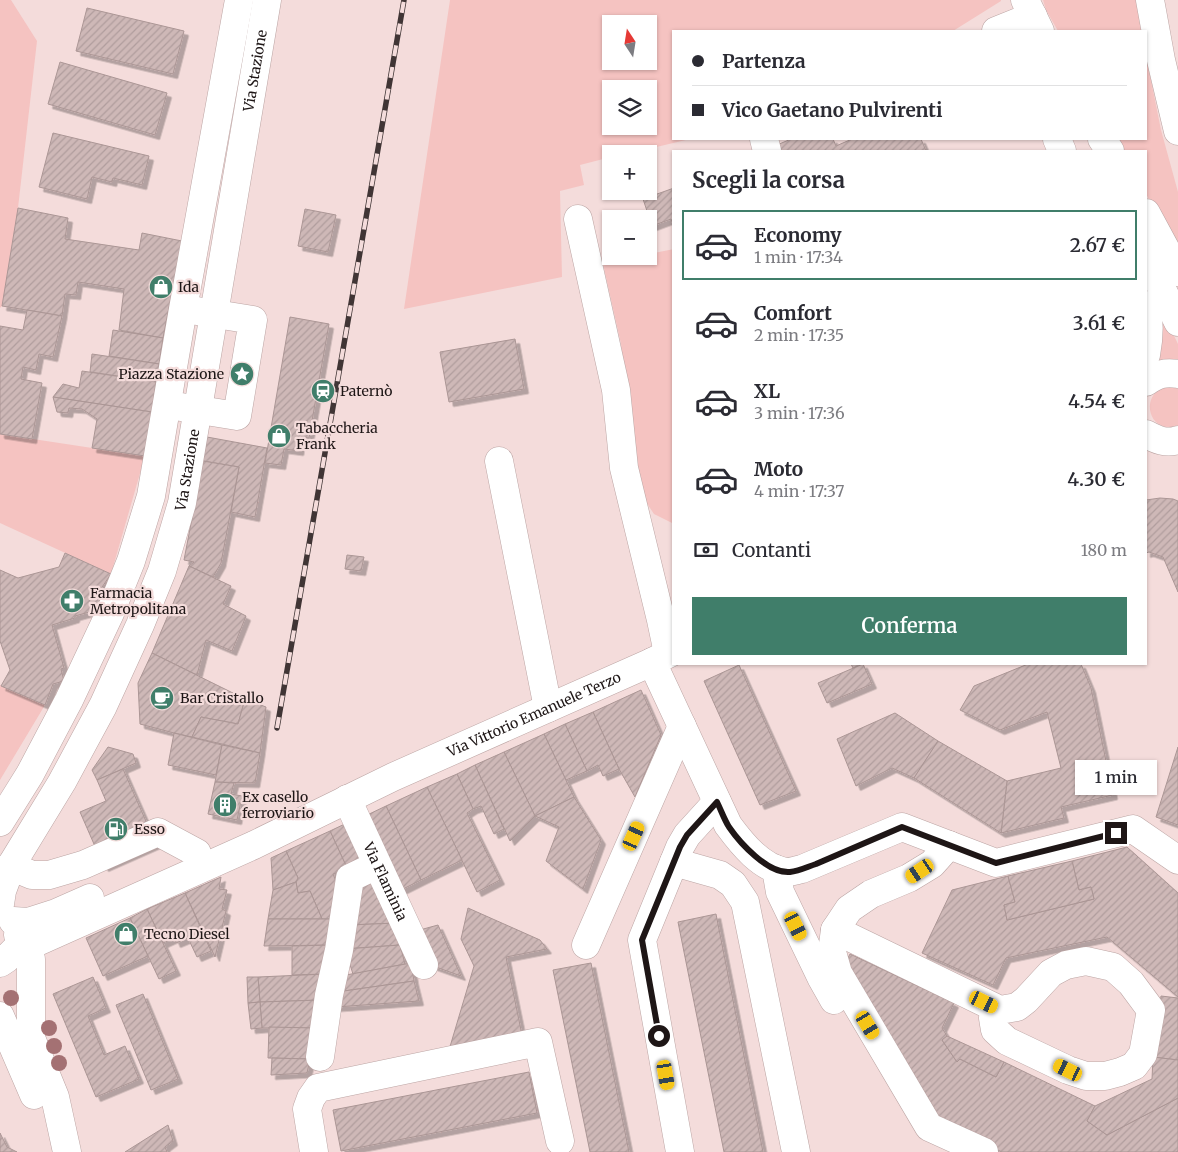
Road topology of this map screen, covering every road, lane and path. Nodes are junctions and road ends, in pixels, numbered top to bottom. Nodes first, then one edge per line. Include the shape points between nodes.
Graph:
1 (239, 0) edge
2 (267, 0) edge
3 (1150, 0) edge
4 (1166, 0) edge
5 (1033, 16) edge
6 (1000, 30) edge
7 (1178, 47) edge
8 (1178, 131) edge
9 (1147, 215) edge
10 (578, 219) dead end
11 (1147, 258) edge
12 (1178, 272) edge
13 (1147, 308) edge
14 (183, 309) junction
15 (214, 314) junction
16 (1178, 322) edge
17 (1152, 361) edge
18 (167, 404) junction
19 (198, 410) junction
20 (499, 461) dead end
21 (665, 655) edge
22 (548, 708) junction
23 (682, 726) junction
24 (393, 777) junction
25 (347, 800) junction
26 (717, 802) junction
27 (0, 822) edge
28 (949, 845) junction
29 (197, 853) junction
30 (1178, 860) edge
31 (674, 862) junction
32 (12, 864) junction
33 (83, 865) junction
34 (377, 865) junction
35 (776, 869) junction
36 (56, 913) junction
37 (835, 930) junction
38 (10, 932) edge
39 (586, 945) dead end
40 (424, 966) dead end
41 (1000, 1010) junction
42 (0, 1016) edge
43 (320, 1057) dead end
44 (560, 1141) dead end
45 (59, 1152) edge
46 (67, 1152) edge
47 (314, 1152) edge
48 (680, 1152) edge
49 (796, 1152) edge
50 (936, 1152) edge
51 (984, 1152) edge

1 - 14 street, Via Stazione
2 - 15 street, Via Stazione
3 - 8 street
4 - 7 street
5 - 6 street
9 - 12 street
10 - 21 street via 616,390 624,468 661,620
11 - 16 street
13 - 17 street
14 - 15 street
14 - 18 street, Via Stazione
15 - 19 street, Via Stazione
15 - 19 street via 253,320 238,416
18 - 19 street
18 - 27 street, Via Stazione via 151,496 132,562 70,700
19 - 32 street, Via Stazione via 182,503 162,571 140,625 103,706
20 - 22 street
21 - 22 street, Via Vittorio Emanuele Terzo
21 - 23 street
22 - 24 street, Via Vittorio Emanuele Terzo
23 - 26 street
23 - 39 street
24 - 25 street
24 - 29 street
25 - 34 street, Via Flaminia
25 - 38 street via 254,845
26 - 31 street via 687,835
26 - 35 street via 742,845
28 - 30 street via 996,863 1133,829
28 - 35 street via 902,827 802,869 788,872
28 - 37 street via 932,864 871,894 849,909
29 - 33 street via 158,832
29 - 36 street
31 - 48 street via 642,940
31 - 49 street via 720,875 733,884 745,902
32 - 33 street via 32,875 49,875
32 - 38 street, Via Stazione via 2,891
33 - 36 street via 58,898
34 - 40 street, Via Flaminia
34 - 43 street via 350,878
35 - 50 street via 780,892 821,976 915,1138
36 - 38 street
37 - 41 street
37 - 51 street via 832,952 838,973 929,1127
38 - 46 street via 31,959 31,1038 55,1097
41 - 41 street via 993,1018 994,1030 1006,1041 1086,1076 1105,1076 1134,1066 1143,1054 1151,1010 1131,983 1113,967 1086,961 1066,965 1051,973 1017,1007
42 - 45 street
44 - 47 street via 538,1042 318,1088 307,1109

